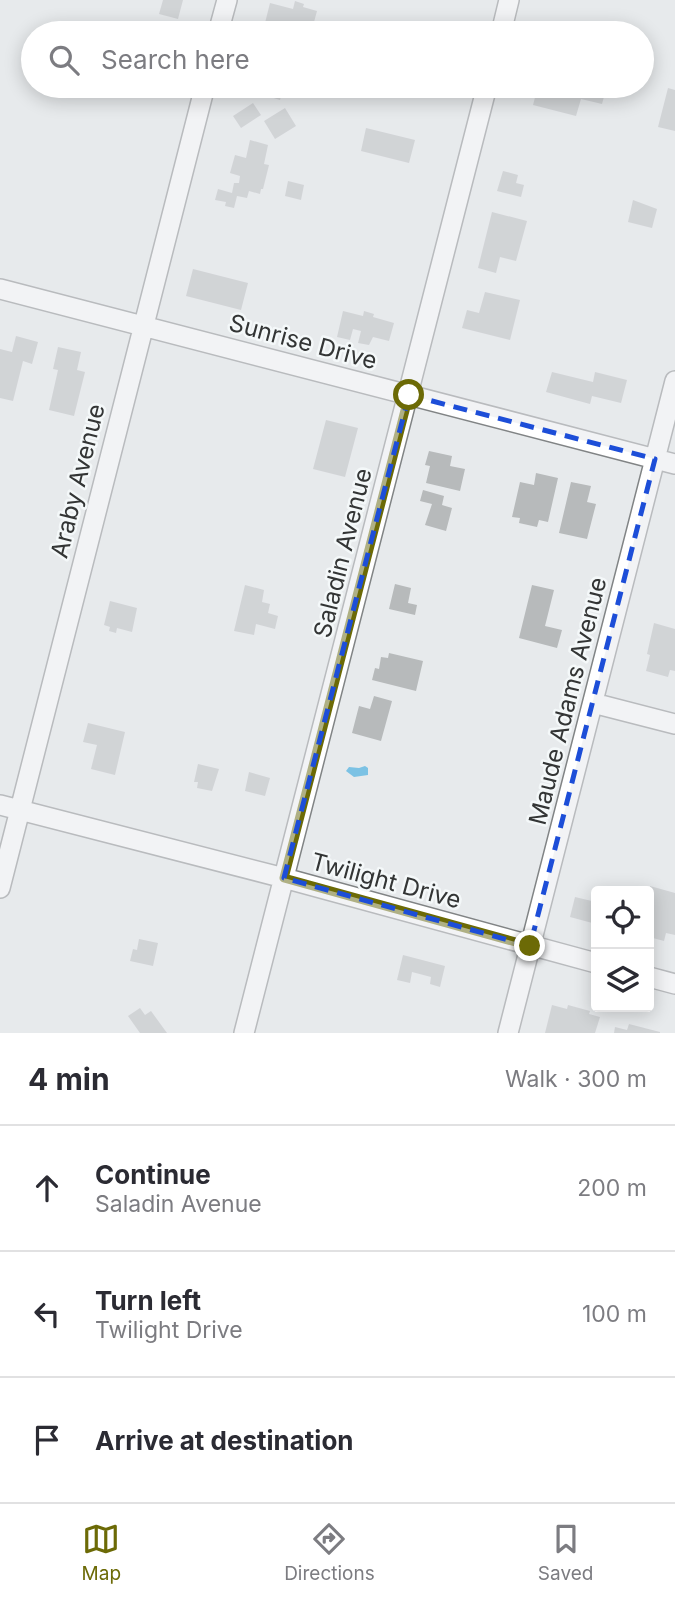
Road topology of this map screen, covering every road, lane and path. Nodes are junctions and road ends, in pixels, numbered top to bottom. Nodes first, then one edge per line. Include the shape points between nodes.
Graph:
1 (227, 0) edge
2 (509, 0) edge
3 (221, 21) edge
4 (504, 21) edge
5 (202, 98) edge
6 (484, 98) edge
7 (0, 289) edge
8 (142, 325) junction
9 (675, 381) edge
10 (409, 395) junction
11 (655, 459) junction
12 (675, 464) edge
13 (593, 703) junction
14 (675, 724) edge
15 (0, 804) edge
16 (21, 810) junction
17 (284, 878) junction
18 (0, 888) edge
19 (530, 946) junction
20 (591, 962) edge
21 (654, 978) edge
22 (675, 984) edge
23 (244, 1033) edge
24 (508, 1033) edge

1 - 3 street
2 - 4 street
5 - 8 street, Araby Avenue
6 - 10 street, Saladin Avenue
7 - 8 street, Sunrise Drive
8 - 10 street, Sunrise Drive
8 - 16 street, Araby Avenue
9 - 11 street, Maude Adams Avenue
10 - 11 street, Sunrise Drive
10 - 17 street, Saladin Avenue
11 - 12 street, Sunrise Drive
11 - 13 street, Maude Adams Avenue
13 - 14 street
13 - 19 street, Maude Adams Avenue
15 - 16 street, Twilight Drive
16 - 17 street, Twilight Drive
16 - 18 street, Araby Avenue
17 - 19 street, Twilight Drive
17 - 23 street, Saladin Avenue
19 - 20 street, Twilight Drive
19 - 24 street, Maude Adams Avenue
21 - 22 street

